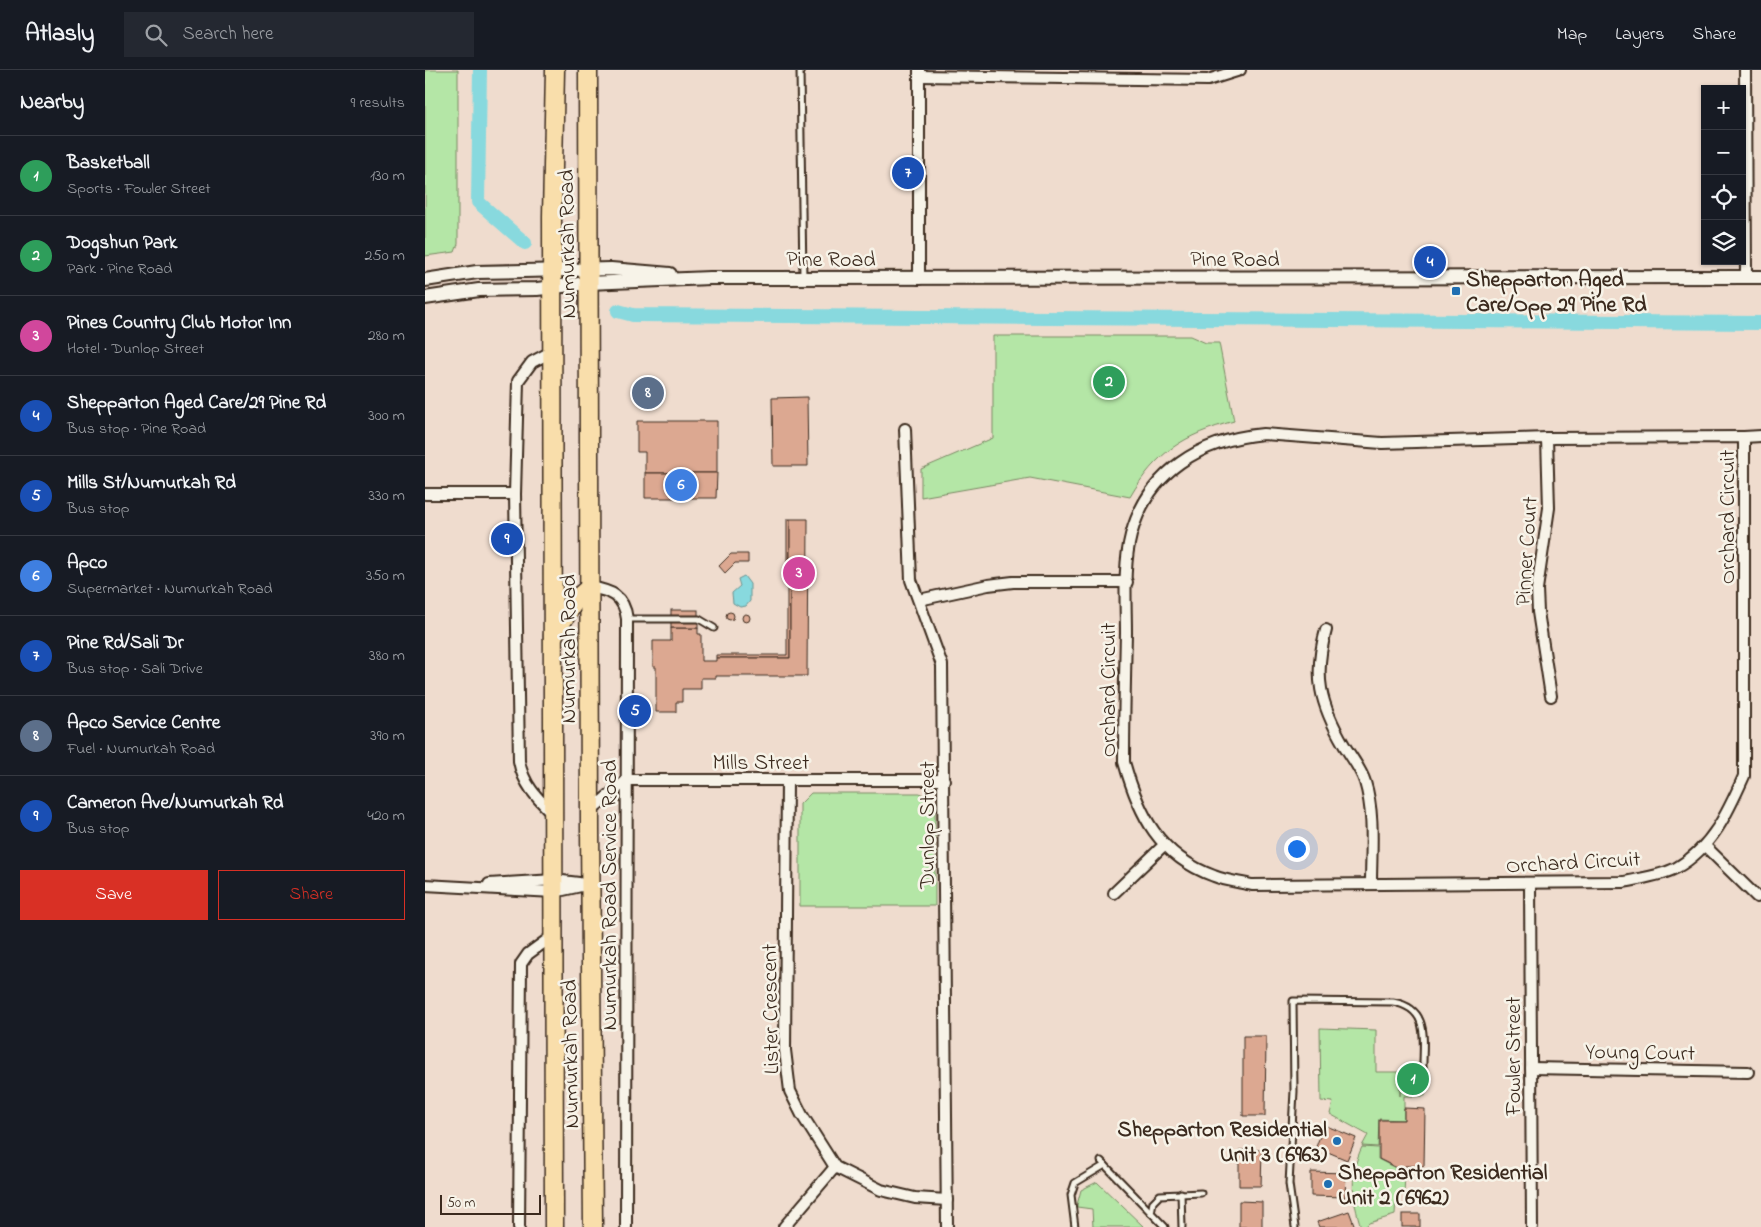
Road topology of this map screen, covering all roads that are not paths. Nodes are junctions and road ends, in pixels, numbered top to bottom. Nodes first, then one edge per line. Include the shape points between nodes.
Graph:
1 (555, 70) edge
2 (588, 70) edge
3 (800, 70) edge
4 (1240, 70) edge
5 (1745, 70) edge
6 (919, 73) edge
7 (477, 272) junction
8 (588, 276) junction
9 (1746, 277) junction
10 (1761, 277) edge
11 (803, 278) junction
12 (553, 279) junction
13 (919, 279) junction
14 (425, 280) edge
15 (479, 290) junction
16 (425, 298) edge
17 (553, 351) junction
18 (905, 429) dead end
19 (1761, 436) edge
20 (1745, 437) junction
21 (1547, 438) junction
22 (425, 494) edge
23 (515, 494) junction
24 (1127, 582) junction
25 (590, 587) junction
26 (919, 600) junction
27 (627, 619) junction
28 (714, 628) dead end
29 (1326, 630) dead end
30 (553, 636) junction
31 (1551, 696) dead end
32 (627, 780) junction
33 (787, 780) junction
34 (944, 780) junction
35 (590, 811) junction
36 (553, 814) junction
37 (1165, 845) junction
38 (1705, 846) junction
39 (590, 884) junction
40 (1371, 884) junction
41 (1530, 884) junction
42 (425, 885) edge
43 (553, 886) junction
44 (1114, 893) dead end
45 (1757, 896) dead end
46 (553, 935) junction
47 (1531, 1068) junction
48 (1748, 1072) dead end
49 (1423, 1073) dead end
50 (835, 1167) junction
51 (1181, 1193) junction
52 (1201, 1193) dead end
53 (947, 1200) junction
54 (1151, 1213) junction
55 (519, 1227) edge
56 (554, 1227) edge
57 (593, 1227) edge
58 (626, 1227) edge
59 (784, 1227) edge
60 (947, 1227) edge
61 (1075, 1227) edge
62 (1165, 1227) edge
63 (1182, 1227) edge
64 (1295, 1227) edge
65 (1532, 1227) edge

1 - 12 highway, Numurkah Road
2 - 8 highway, Numurkah Road
3 - 11 lane
4 - 6 street via 1208,80
5 - 9 street
6 - 13 street
7 - 12 street
7 - 14 street
7 - 15 street
8 - 11 street, Pine Road
8 - 12 street, Pine Road
8 - 25 highway, Numurkah Road
9 - 10 street, Pine Road
9 - 13 street, Pine Road
11 - 13 street, Pine Road
12 - 15 street
12 - 17 highway, Numurkah Road
15 - 16 street
17 - 23 street via 532,362 518,381
17 - 30 highway, Numurkah Road
18 - 26 street, Dunlop Street via 911,580
19 - 20 street
20 - 21 street, Orchard Circuit
20 - 38 street, Orchard Circuit via 1744,776
21 - 24 street, Orchard Circuit via 1382,443 1263,434 1218,442 1193,453 1172,468 1154,488 1139,512 1131,535
21 - 31 street, Pinner Court via 1549,508 1537,589
22 - 23 street
23 - 36 street via 519,761 527,785
24 - 26 street via 1013,582
24 - 37 street, Orchard Circuit via 1124,762 1146,822
25 - 27 street, Numurkah Road Service Road via 609,590 618,596 624,604
25 - 30 highway via 576,599
25 - 35 highway, Numurkah Road
26 - 34 street, Dunlop Street via 942,665
27 - 28 lane via 699,620
27 - 32 street, Numurkah Road Service Road
29 - 40 street via 1318,677 1321,697 1335,729 1365,780 1372,809
30 - 36 highway, Numurkah Road
32 - 33 street, Mills Street
32 - 35 street
32 - 58 street, Numurkah Road Service Road
33 - 34 street, Mills Street
33 - 50 street, Lister Crescent via 785,1050 790,1091
34 - 53 street, Dunlop Street
35 - 39 highway, Numurkah Road
36 - 43 highway, Numurkah Road
37 - 40 street, Orchard Circuit via 1189,864 1214,876 1252,885
37 - 44 street
38 - 41 street, Orchard Circuit via 1676,868 1624,882
38 - 45 street
39 - 43 street
39 - 57 highway, Numurkah Road
40 - 41 street, Orchard Circuit
41 - 47 street, Fowler Street
42 - 43 street via 510,891
43 - 46 highway, Numurkah Road
46 - 55 street via 528,954 521,964
46 - 56 highway, Numurkah Road
47 - 48 street, Young Court
47 - 65 street, Fowler Street
49 - 64 lane via 1422,1025 1417,1012 1407,1005 1393,1002 1293,1001 1289,1184
50 - 53 street via 881,1190 915,1198
50 - 59 street
51 - 52 lane
51 - 54 lane via 1160,1194 1153,1202
51 - 63 lane
53 - 60 street, Dunlop Street
54 - 61 lane via 1103,1163 1075,1183 1071,1194
54 - 62 lane

